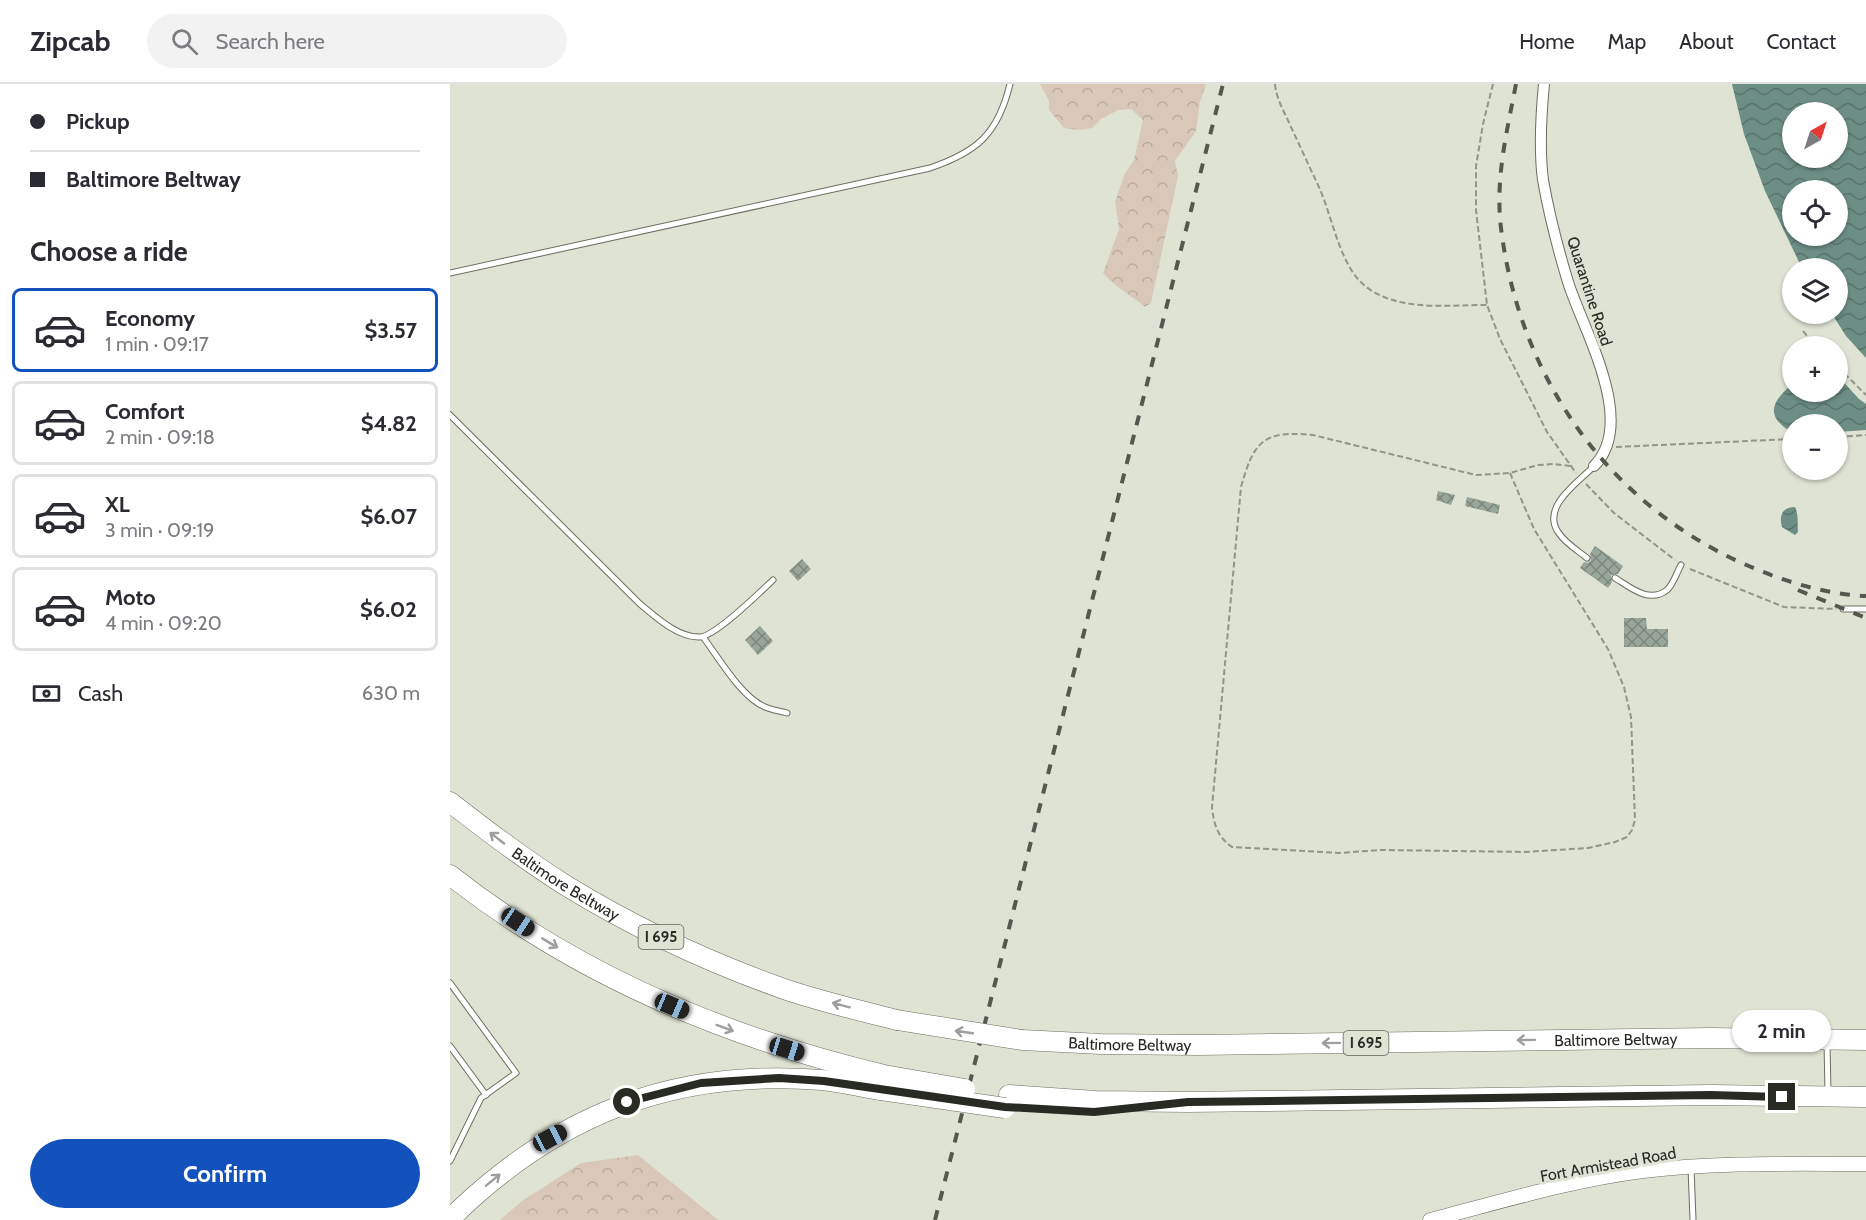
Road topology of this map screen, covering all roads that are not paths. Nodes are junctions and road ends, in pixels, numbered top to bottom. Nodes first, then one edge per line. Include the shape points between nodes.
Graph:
1 (1010, 84) edge
2 (1544, 84) edge
3 (450, 273) edge
4 (450, 415) edge
5 (1594, 466) joint
6 (1587, 558) dead end
7 (1681, 565) road end
8 (1615, 578) dead end
9 (773, 580) dead end
10 (1843, 609) road end
11 (1866, 609) edge
12 (704, 637) junction
13 (787, 713) dead end
14 (450, 802) edge
15 (450, 874) edge
16 (450, 983) edge
17 (1827, 1040) junction
18 (1866, 1040) edge
19 (450, 1046) edge
20 (883, 1082) junction
21 (486, 1095) junction
22 (1828, 1097) junction
23 (1866, 1097) edge
24 (450, 1161) edge
25 (1866, 1164) edge
26 (1691, 1166) junction
27 (450, 1219) edge
28 (1430, 1220) edge
29 (1693, 1220) edge

1 - 3 lane via 1005,103 988,134 973,149 930,168
2 - 5 street, Quarantine Road via 1543,178 1568,283 1608,393 1608,447
4 - 12 lane via 640,604 663,623 694,637
5 - 6 lane via 1566,491 1554,517 1556,530
7 - 8 lane via 1668,589 1659,594 1648,596
9 - 12 lane
10 - 11 lane
12 - 13 lane via 754,701
17 -> 14 highway, Baltimore Beltway / I 695, bridge via 1101,1044 1022,1040 897,1020 788,990 676,945 564,884
15 -> 20 highway via 534,933 650,996 769,1044
16 - 21 lane via 516,1073
17 - 18 highway, Baltimore Beltway / I 695
17 - 22 lane
19 - 21 lane
20 - 22 highway, bridge via 1007,1101
27 -> 20 highway via 488,1183 550,1138 590,1117 662,1092 701,1083 779,1078
21 - 24 lane
22 - 23 highway
25 - 26 street, Fort Armistead Road
26 - 28 street, Fort Armistead Road via 1586,1181
26 - 29 lane

